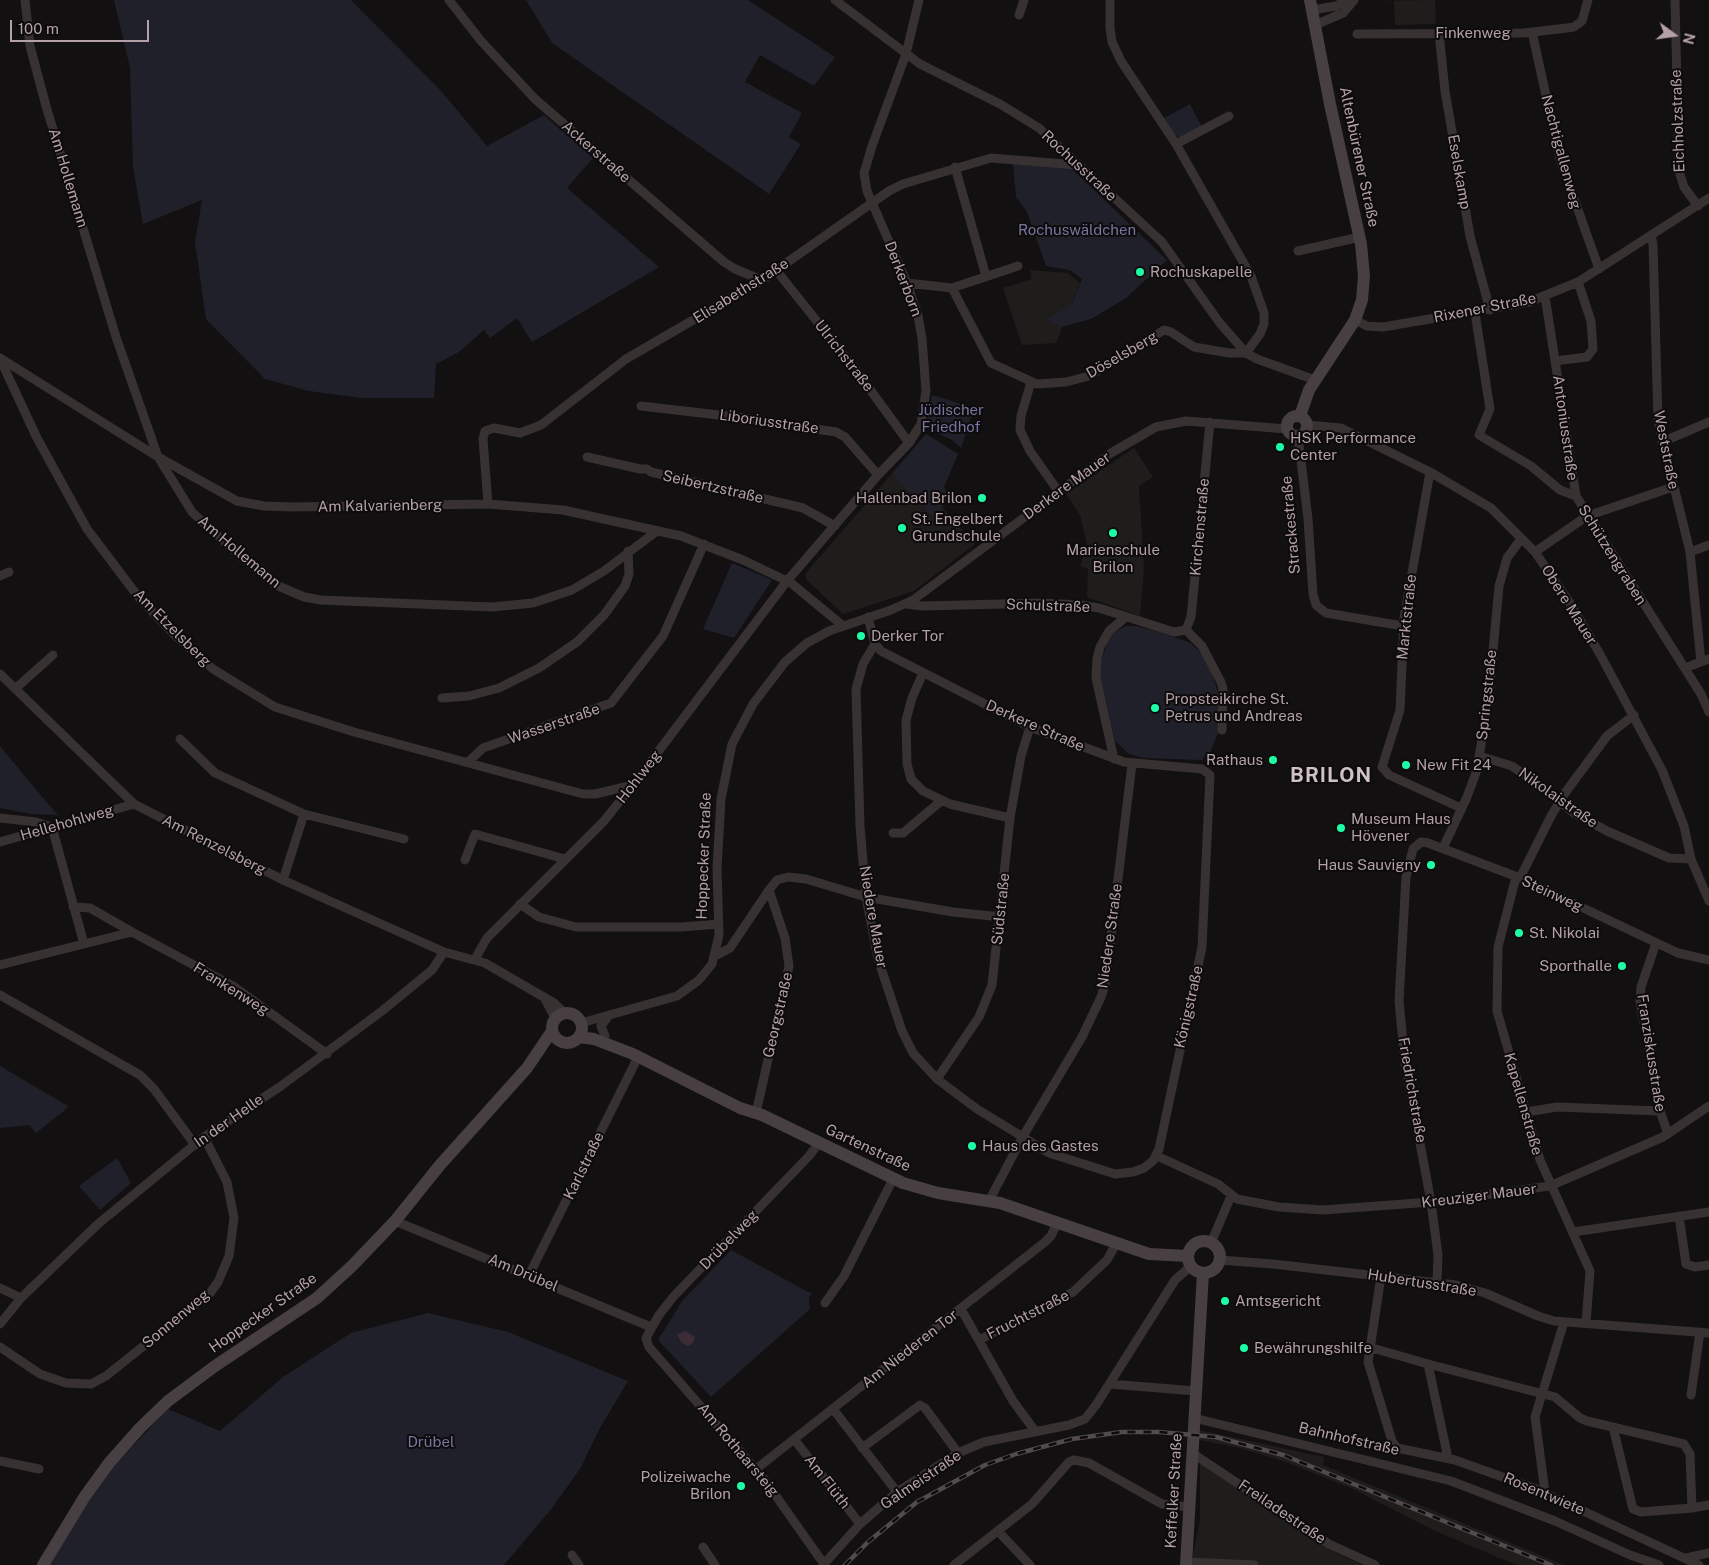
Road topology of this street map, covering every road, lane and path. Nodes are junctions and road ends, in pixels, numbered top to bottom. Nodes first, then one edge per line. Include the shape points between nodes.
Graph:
1 (25, 0) edge
2 (449, 0) edge
3 (835, 0) edge
4 (919, 0) edge
5 (1024, 0) edge
6 (1110, 0) edge
7 (1348, 0) edge
8 (1354, 0) edge
9 (1588, 0) edge
10 (1675, 0) edge
11 (1311, 5) edge
12 (1019, 15) dead end
13 (1315, 25) junction
14 (1532, 32) junction
15 (1439, 33) junction
16 (1357, 34) dead end
17 (906, 54) junction
18 (1229, 116) dead end
19 (1176, 144) junction
20 (1077, 165) junction
21 (955, 168) junction
22 (1709, 198) edge
23 (873, 201) junction
24 (1698, 206) junction
25 (1650, 235) junction
26 (1360, 237) junction
27 (1298, 251) dead end
28 (1018, 266) dead end
29 (1599, 269) junction
30 (776, 270) junction
31 (986, 276) junction
32 (762, 280) junction
33 (1578, 282) junction
34 (907, 283) junction
35 (952, 288) junction
36 (1545, 296) junction
37 (1490, 310) junction
38 (1475, 313) junction
39 (1355, 320) junction
40 (1246, 353) junction
41 (0, 358) edge
42 (1555, 361) junction
43 (1315, 380) junction
44 (1031, 382) junction
45 (641, 406) dead end
46 (1304, 421) junction
47 (1210, 422) junction
48 (1709, 422) edge
49 (1287, 429) junction
50 (1298, 436) junction
51 (1662, 442) junction
52 (909, 443) junction
53 (158, 456) junction
54 (587, 457) dead end
55 (1430, 472) junction
56 (878, 475) junction
57 (1673, 486) junction
58 (1058, 491) junction
59 (1576, 496) junction
60 (488, 504) junction
61 (1587, 516) junction
62 (835, 526) junction
63 (657, 531) junction
64 (1521, 539) junction
65 (704, 544) junction
66 (1709, 545) edge
67 (628, 551) junction
68 (1535, 552) junction
69 (1690, 552) junction
70 (787, 581) junction
71 (907, 604) junction
72 (868, 617) junction
73 (1126, 617) junction
74 (842, 626) junction
75 (1404, 626) junction
76 (1186, 630) junction
77 (820, 635) joint
78 (875, 644) junction
79 (53, 655) dead end
80 (1705, 661) edge
81 (1685, 668) junction
82 (923, 673) junction
83 (0, 674) edge
84 (16, 690) junction
85 (442, 698) dead end
86 (1709, 712) edge
87 (1634, 715) junction
88 (1030, 726) junction
89 (1222, 730) dead end
90 (180, 739) dead end
91 (1479, 756) junction
92 (1114, 759) junction
93 (468, 762) junction
94 (1132, 764) junction
95 (1208, 772) joint
96 (633, 785) junction
97 (941, 801) junction
98 (1560, 802) junction
99 (134, 804) junction
100 (1461, 808) junction
101 (304, 814) junction
102 (0, 818) edge
103 (1010, 818) junction
104 (52, 827) junction
105 (894, 833) dead end
106 (404, 839) dead end
107 (0, 842) edge
108 (1421, 842) joint
109 (1443, 848) junction
110 (566, 859) junction
111 (465, 860) dead end
112 (1691, 860) junction
113 (1518, 878) junction
114 (282, 880) junction
115 (769, 890) junction
116 (866, 897) junction
117 (1709, 901) edge
118 (520, 904) junction
119 (73, 907) junction
120 (1001, 917) junction
121 (719, 924) junction
122 (132, 932) junction
123 (1656, 943) junction
124 (84, 944) junction
125 (444, 952) junction
126 (715, 956) junction
127 (475, 959) junction
128 (1709, 960) edge
129 (0, 965) edge
130 (0, 995) edge
131 (560, 1015) junction
132 (610, 1015) junction
133 (581, 1029) junction
134 (552, 1031) junction
135 (605, 1036) junction
136 (564, 1042) junction
137 (327, 1054) junction
138 (636, 1056) junction
139 (527, 1068) junction
140 (937, 1079) junction
141 (1709, 1106) edge
142 (1660, 1111) junction
143 (1526, 1112) junction
144 (756, 1113) junction
145 (1668, 1134) junction
146 (204, 1138) junction
147 (1022, 1138) junction
148 (819, 1143) junction
149 (195, 1145) junction
150 (1157, 1156) junction
151 (893, 1179) junction
152 (1550, 1186) junction
153 (1231, 1196) junction
154 (989, 1200) junction
155 (1431, 1202) junction
156 (1709, 1212) edge
157 (1678, 1216) junction
158 (395, 1221) junction
159 (1057, 1224) junction
160 (1574, 1233) junction
161 (1211, 1243) junction
162 (1116, 1244) junction
163 (1219, 1260) junction
164 (1190, 1261) junction
165 (1709, 1265) edge
166 (1203, 1273) junction
167 (529, 1275) junction
168 (1381, 1276) junction
169 (1437, 1282) junction
170 (0, 1288) edge
171 (21, 1298) junction
172 (825, 1302) dead end
173 (961, 1309) junction
174 (1564, 1322) junction
175 (1586, 1323) junction
176 (0, 1324) edge
177 (651, 1327) junction
178 (1705, 1332) edge
179 (979, 1340) junction
180 (646, 1341) joint
181 (0, 1347) edge
182 (1369, 1347) junction
183 (1428, 1364) junction
184 (1110, 1384) junction
185 (1196, 1391) junction
186 (1542, 1393) junction
187 (1691, 1395) dead end
188 (833, 1409) junction
189 (1194, 1418) junction
190 (1613, 1427) junction
191 (1035, 1430) junction
192 (794, 1439) junction
193 (862, 1448) junction
194 (1192, 1452) junction
195 (958, 1453) junction
196 (1448, 1458) junction
197 (0, 1461) edge
198 (40, 1469) dead end
199 (756, 1469) junction
200 (897, 1492) junction
201 (1545, 1492) junction
202 (1709, 1505) edge
203 (1190, 1508) junction
204 (1692, 1508) junction
205 (860, 1524) junction
206 (998, 1531) junction
207 (703, 1547) dead end
208 (1709, 1553) edge
209 (572, 1555) dead end
210 (1634, 1556) junction
211 (1686, 1558) junction
212 (1186, 1563) edge
213 (43, 1565) edge
214 (579, 1565) edge
215 (715, 1565) edge
216 (824, 1565) edge
217 (954, 1565) edge
218 (1030, 1565) edge
219 (1254, 1565) edge
220 (1375, 1565) edge
221 (1642, 1565) edge
222 (1659, 1565) edge
223 (1699, 1565) edge

1 - 53 street, Am Hollemann via 30,46 49,115 116,337
2 - 32 street, Ackerstraße via 534,99 724,262
3 - 17 street, Rochusstraße
4 - 17 street, Derkerborn
5 - 12 street
6 - 19 street via 1112,42 1137,89
7 - 11 street via 1336,6
8 - 13 street via 1343,13
9 - 14 street, Finkenweg via 1584,16 1574,27
10 - 24 street, Eichholzstraße via 1679,171 1684,187
11 - 13 street, Altenbürener Straße
13 - 26 street, Altenbürener Straße
14 - 15 street, Finkenweg
14 - 29 street, Nachtigallenweg via 1560,158
15 - 16 street, Finkenweg
15 - 37 street, Eselskamp via 1445,90 1470,236
17 - 20 street, Rochusstraße via 1039,128
17 - 23 street, Derkerborn via 866,165 866,185
18 - 19 street
19 - 40 street via 1256,286 1264,324
20 - 21 street, Elisabethstraße via 991,158
20 - 40 street, Rochusstraße via 1162,242 1219,322
21 - 23 street, Elisabethstraße via 903,184
21 - 31 street
22 - 24 street, Rixener Straße
23 - 30 street, Elisabethstraße
23 - 34 street, Derkerborn
24 - 25 street, Rixener Straße
25 - 29 street, Rixener Straße
25 - 51 street, Weststraße via 1653,244 1657,404
26 - 27 street
26 - 39 street, Altenbürener Straße via 1364,287
28 - 31 street
29 - 33 street, Rixener Straße
30 - 32 street, Elisabethstraße
30 - 52 street, Ulrichstraße
31 - 35 street
32 - 60 street, Elisabethstraße via 626,359 535,428 520,433 494,428 485,431
33 - 36 street, Rixener Straße
33 - 42 street, Antoniusstraße via 1590,321 1593,349 1586,356
34 - 35 street
34 - 52 street, Derkerborn via 920,326 926,391 923,417
35 - 44 street, Döselsberg via 989,361
36 - 37 street, Rixener Straße
36 - 42 street, Antoniusstraße
37 - 38 street, Rixener Straße
38 - 39 street, Rixener Straße via 1383,327 1367,326
38 - 59 street, Schützengraben via 1490,409 1480,435 1531,466 1560,490
39 - 43 street
40 - 43 street, Rochusstraße
40 - 44 street, Döselsberg via 1200,349 1164,330 1107,367 1082,379 1054,384
41 - 53 street, Am Kalvarienberg
41 - 93 street, Am Etzelsberg via 50,463 87,529 140,599 213,669 275,707
42 - 59 street, Antoniusstraße
43 - 46 street via 1305,399
44 - 58 street via 1020,430 1030,451
45 - 56 street, Liboriusstraße via 836,432 845,436
46 - 49 street via 1290,418
46 - 50 street via 1305,433
46 - 55 street, Obere Mauer via 1336,426
47 - 49 street, Derkere Mauer
47 - 58 street, Derkere Mauer via 1174,421 1156,427 1124,444
47 - 76 street, Kirchenstraße via 1191,617
48 - 51 street
49 - 50 street
50 - 75 street, Strackestraße via 1313,594 1319,608
51 - 57 street, Weststraße
52 - 56 street, Derkerborn
53 - 60 street, Am Kalvarienberg via 231,498 256,505 292,508
53 - 67 street, Am Hollemann via 200,521 274,584 304,597 492,607 534,603 586,582
54 - 62 street, Seibertzstraße via 647,468 651,472 803,508
55 - 64 street, Obere Mauer via 1490,508
55 - 75 street, Marktstraße
56 - 62 street, Derkerborn
57 - 61 street
57 - 69 street, Weststraße
58 - 71 street, Derkere Mauer
59 - 61 street, Schützengraben
60 - 63 street, Am Kalvarienberg via 555,509
61 - 68 street
61 - 81 street, Schützengraben
62 - 70 street, Derkerborn
63 - 65 street, Am Kalvarienberg
63 - 67 street, Am Hollemann
64 - 68 street, Obere Mauer
64 - 91 street, Springstraße via 1507,558 1500,580 1491,678
65 - 70 street, Am Kalvarienberg
65 - 93 street, Wasserstraße via 663,636 611,703 483,748
66 - 69 street
67 - 85 street via 629,574 625,586 604,615 578,642 539,668 499,688 469,696
68 - 87 street, Obere Mauer via 1572,606
69 - 80 street, Weststraße
70 - 74 street, Am Kalvarienberg
70 - 96 street, Hohlweg
71 - 72 street, Derkere Mauer
71 - 73 street, Schulstraße via 1060,604 1099,608
72 - 74 street, Derkere Mauer
72 - 78 street
73 - 76 street, Schulstraße via 1174,632
73 - 92 street via 1109,631 1097,659 1096,678
74 - 77 street, Derkere Mauer
75 - 100 street, Marktstraße via 1401,704 1382,767 1389,775
76 - 89 street via 1202,646 1221,682
77 - 121 street, Hoppecker Straße via 796,652 772,678 744,718 732,744 718,824
78 - 82 street, Derkere Straße via 881,651
78 - 116 street, Niedere Mauer via 861,669 856,696 859,814
79 - 84 street
80 - 81 street
81 - 86 street, Schützengraben
82 - 88 street, Derkere Straße
82 - 97 street via 907,714 908,770 915,785
83 - 84 street, Am Renzelsberg
84 - 99 street, Am Renzelsberg
87 - 98 street, Kapellenstraße via 1607,736
87 - 112 street, Obere Mauer via 1662,770 1684,826
88 - 92 street, Derkere Straße
88 - 103 street, Südstraße
90 - 101 street via 215,773
91 - 98 street, Nikolaistraße via 1508,764
91 - 100 street, Springstraße via 1471,788
92 - 94 street, Derkere Straße
93 - 96 street, Am Etzelsberg via 587,795
94 - 95 street, Derkere Straße
94 - 147 street, Niedere Straße via 1104,986 1093,1018
95 - 150 street, Königstraße via 1202,948
96 - 110 street, Hohlweg
97 - 103 street
97 - 105 street via 903,833
98 - 112 street, Nikolaistraße via 1574,813 1624,839 1669,858
98 - 113 street, Kapellenstraße
99 - 104 street, Hellehohlweg
99 - 114 street, Am Renzelsberg
100 - 109 street, Springstraße
101 - 106 street
101 - 114 street
102 - 104 street
103 - 120 street, Südstraße
104 - 107 street, Hellehohlweg
104 - 119 street
108 - 109 street, Steinweg
108 - 155 street, Friedrichstraße via 1413,848 1407,869 1400,1001 1405,1063
109 - 113 street, Steinweg
110 - 111 street via 475,834
110 - 118 street, Hohlweg
112 - 117 street, Obere Mauer
113 - 123 street, Steinweg
113 - 143 street, Kapellenstraße via 1498,947 1497,1005
114 - 125 street, Am Renzelsberg
115 - 116 street via 780,878 794,877
115 - 126 street via 735,943 726,952
115 - 144 street, Georgstraße via 786,938 789,966
116 - 120 street
116 - 140 street, Niedere Mauer via 883,975 902,1031 913,1053
118 - 121 street via 539,917 576,927
118 - 127 street, Hohlweg via 487,938
119 - 122 street, Frankenweg via 90,908
119 - 124 street
120 - 140 street, Südstraße via 994,975 986,1002
121 - 126 street, Hoppecker Straße
122 - 124 street
122 - 137 street, Frankenweg via 233,986
123 - 128 street, Steinweg via 1678,953
123 - 142 street, Franziskusstraße via 1640,995
124 - 129 street
125 - 127 street
125 - 137 street, In der Helle via 432,970
126 - 132 street, Hoppecker Straße via 704,975 684,992 664,1001
127 - 131 street via 545,998
130 - 149 street via 140,1075
131 - 133 street via 573,1014
131 - 134 street
132 - 133 street, Hoppecker Straße
132 - 135 street via 601,1026
133 - 135 street, Gartenstraße
133 - 136 street via 572,1042
133 - 138 street, Gartenstraße via 594,1039
134 - 136 street
134 - 139 street, Hoppecker Straße
135 - 138 street, Gartenstraße
136 - 139 street, Hoppecker Straße
137 - 146 street, In der Helle
138 - 144 street, Gartenstraße
138 - 167 street, Karlstraße
139 - 158 street, Hoppecker Straße
140 - 147 street, Niedere Mauer
141 - 145 street, Kreuziger Mauer
142 - 143 street via 1552,1107
142 - 145 street, Franziskusstraße
143 - 152 street, Kapellenstraße
144 - 148 street, Gartenstraße
145 - 152 street, Kreuziger Mauer
146 - 149 street, In der Helle
146 - 181 street, Sonnenweg via 227,1182 234,1218 228,1256 210,1293 106,1376 91,1384 66,1383 40,1374
147 - 150 street, Niedere Mauer via 1060,1158 1115,1174 1142,1170
147 - 154 street, Niedere Straße
148 - 151 street, Gartenstraße
148 - 177 street, Drübelweg via 683,1286
149 - 171 street, In der Helle via 98,1224
150 - 153 street via 1218,1184
151 - 154 street, Gartenstraße via 931,1191
151 - 172 street via 844,1276
152 - 155 street, Kreuziger Mauer
152 - 160 street, Kapellenstraße
153 - 155 street, Kreuziger Mauer via 1302,1210
153 - 161 street
154 - 159 street, Gartenstraße
155 - 169 street, Friedrichstraße
156 - 157 street
157 - 160 street
157 - 165 street via 1686,1264 1695,1267
158 - 167 street, Am Drübel
158 - 213 street, Hoppecker Straße via 317,1298 215,1366 155,1412 109,1463
159 - 162 street, Gartenstraße
159 - 173 street, Am Niederen Tor via 1049,1239
160 - 175 street, Kapellenstraße via 1590,1271
161 - 163 street via 1218,1250
161 - 164 street via 1195,1244
162 - 164 street, Gartenstraße
162 - 179 street, Fruchtstraße via 1110,1256 1073,1292
163 - 166 street via 1215,1269
163 - 168 street, Hubertusstraße
164 - 166 street
164 - 184 street, Galmeistraße
166 - 185 street
167 - 177 street, Am Drübel
168 - 169 street, Hubertusstraße
168 - 182 street
169 - 174 street, Hubertusstraße via 1484,1293 1538,1316
170 - 171 street
171 - 176 street, In der Helle
173 - 179 street, Fruchtstraße
173 - 188 street, Am Niederen Tor
174 - 175 street, Hubertusstraße
174 - 186 street
175 - 178 street, Hubertusstraße
177 - 180 street, Drübelweg
178 - 187 street
179 - 191 street, Fruchtstraße via 1013,1401
180 - 199 street, Am Rothaarsteig
182 - 183 street
182 - 196 street, Rosentwiete via 1368,1362 1392,1441 1397,1448
183 - 186 street
183 - 196 street
184 - 185 street
184 - 191 street, Galmeistraße via 1085,1419
185 - 189 street
186 - 190 street via 1559,1399 1583,1420
186 - 201 street via 1534,1421
188 - 192 street, Am Niederen Tor
188 - 193 street
189 - 194 street, Keffelker Straße
189 - 210 street, Bahnhofstraße via 1451,1481
190 - 204 street via 1684,1444 1689,1448
190 - 204 street via 1633,1509 1641,1512
191 - 195 street, Galmeistraße via 984,1442
192 - 199 street, Am Niederen Tor
192 - 205 street, Am Flüth
193 - 195 street via 920,1405
193 - 200 street
194 - 203 street, Keffelker Straße
194 - 220 street, Freiladestraße via 1330,1544
195 - 200 street, Galmeistraße
196 - 201 street, Rosentwiete
197 - 198 street
199 - 216 street, Am Rothaarsteig
200 - 205 street, Galmeistraße
201 - 211 street, Rosentwiete
202 - 204 street
203 - 206 street via 1162,1504 1078,1459 1069,1462 1038,1498
203 - 212 street, Keffelker Straße
205 - 216 street, Galmeistraße
206 - 217 street
206 - 218 street
207 - 215 street
208 - 211 street
209 - 214 street
210 - 221 street, Bahnhofstraße
210 - 222 street, Bahnhofstraße
211 - 223 street, Rosentwiete
212 - 219 street

